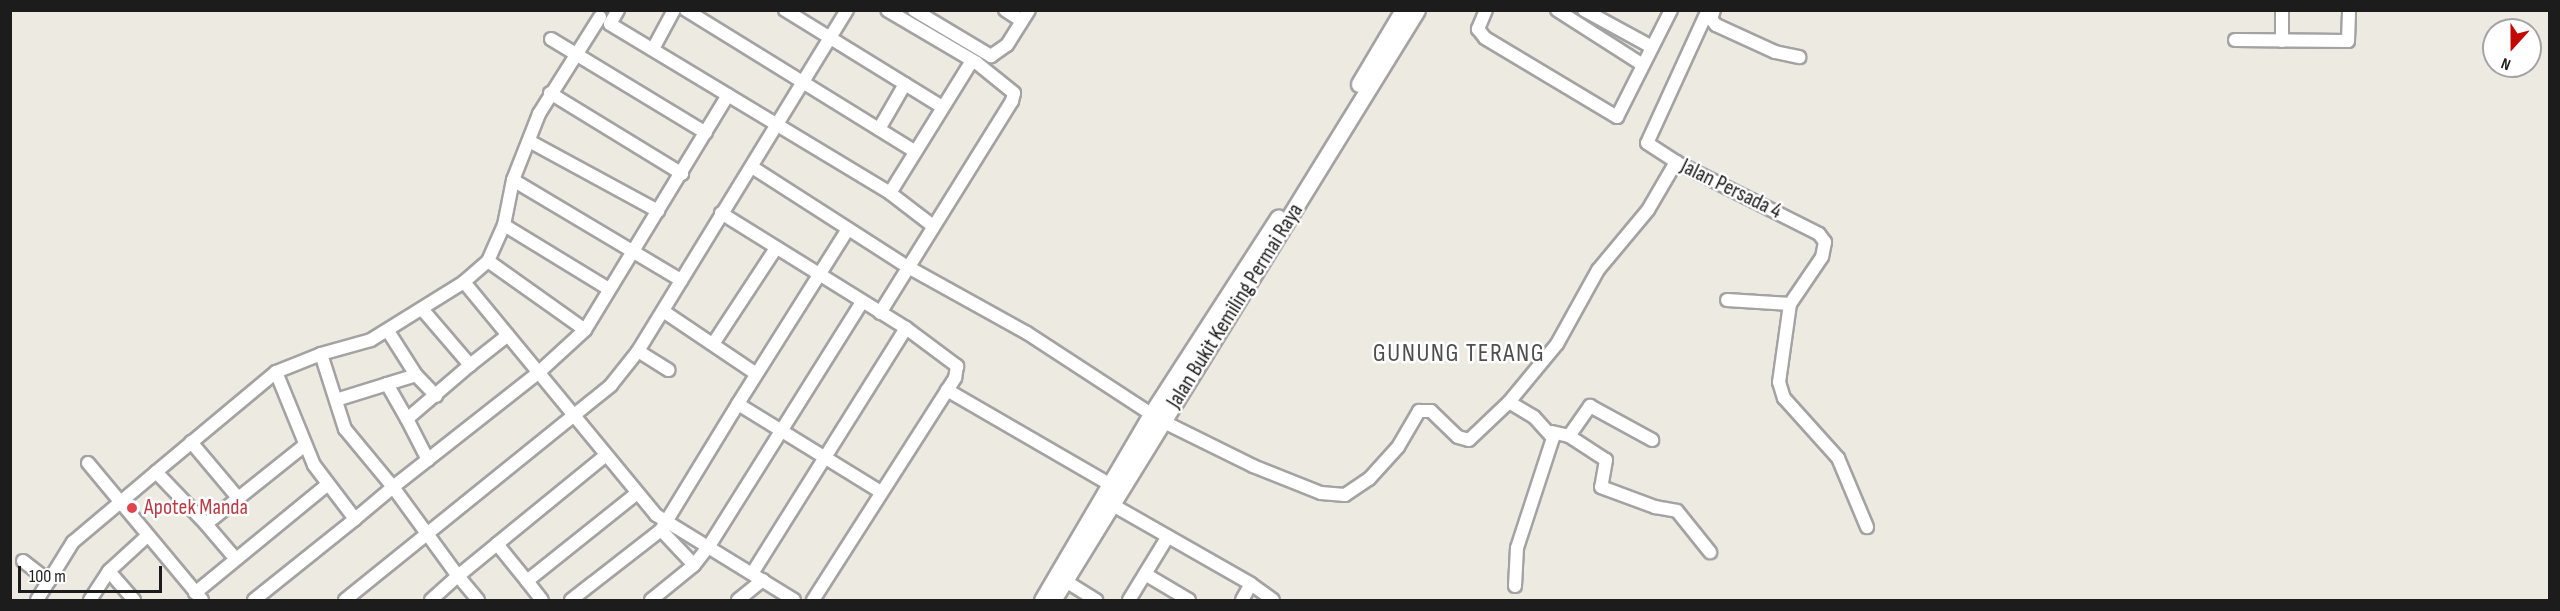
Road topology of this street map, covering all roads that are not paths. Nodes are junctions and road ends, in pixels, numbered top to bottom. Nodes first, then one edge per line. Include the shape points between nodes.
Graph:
1 (618, 10) edge
2 (674, 10) edge
3 (686, 10) edge
4 (785, 10) edge
5 (847, 10) edge
6 (887, 10) edge
7 (914, 10) edge
8 (1005, 10) edge
9 (1029, 10) edge
10 (1403, 10) edge
11 (1417, 10) edge
12 (1486, 10) edge
13 (1557, 10) edge
14 (1583, 10) edge
15 (1671, 10) edge
16 (1708, 10) edge
17 (1714, 10) edge
18 (2282, 10) edge
19 (2349, 10) edge
20 (600, 17) edge
21 (1022, 21) junction
22 (1575, 23) junction
23 (551, 39) dead end
24 (829, 39) junction
25 (2235, 40) dead end
26 (2282, 41) junction
27 (1652, 47) junction
28 (652, 49) junction
29 (575, 53) junction
30 (1799, 57) dead end
31 (972, 60) junction
32 (1643, 65) junction
33 (800, 84) junction
34 (905, 84) junction
35 (550, 93) junction
36 (728, 96) junction
37 (942, 107) junction
38 (776, 126) junction
39 (879, 129) junction
40 (706, 133) junction
41 (529, 141) junction
42 (914, 151) junction
43 (1676, 162) junction
44 (752, 167) junction
45 (682, 174) junction
46 (513, 180) junction
47 (890, 193) junction
48 (658, 211) junction
49 (721, 213) junction
50 (504, 225) junction
51 (933, 226) junction
52 (848, 229) junction
53 (776, 248) junction
54 (635, 249) junction
55 (488, 261) junction
56 (908, 267) junction
57 (818, 275) junction
58 (681, 280) junction
59 (464, 282) junction
60 (609, 289) junction
61 (1727, 300) dead end
62 (862, 302) junction
63 (1790, 304) junction
64 (422, 309) junction
65 (663, 311) junction
66 (880, 313) junction
67 (906, 328) junction
68 (585, 330) junction
69 (388, 331) junction
70 (508, 334) junction
71 (713, 344) junction
72 (638, 351) junction
73 (321, 354) junction
74 (470, 366) junction
75 (669, 370) dead end
76 (276, 372) junction
77 (538, 373) junction
78 (755, 373) junction
79 (416, 375) junction
80 (387, 384) junction
81 (947, 390) junction
82 (436, 396) junction
83 (336, 400) junction
84 (1509, 402) junction
85 (738, 404) junction
86 (574, 417) junction
87 (1156, 418) junction
88 (407, 419) junction
89 (781, 430) junction
90 (1552, 432) junction
91 (1569, 436) junction
92 (1652, 440) dead end
93 (191, 442) junction
94 (306, 445) junction
95 (605, 456) junction
96 (825, 457) junction
97 (428, 460) junction
98 (88, 463) dead end
99 (156, 472) junction
100 (1109, 484) junction
101 (327, 485) junction
102 (393, 487) junction
103 (881, 492) junction
104 (636, 494) junction
105 (239, 498) junction
106 (119, 502) junction
107 (1111, 504) junction
108 (355, 519) junction
109 (206, 524) junction
110 (662, 526) junction
111 (1867, 526) dead end
112 (428, 533) junction
113 (147, 536) junction
114 (1167, 538) junction
115 (497, 544) junction
116 (709, 546) junction
117 (1710, 552) dead end
118 (235, 558) junction
119 (23, 561) dead end
120 (694, 565) junction
121 (109, 571) junction
122 (1145, 574) junction
123 (458, 576) junction
124 (758, 576) junction
125 (1061, 578) junction
126 (526, 580) junction
127 (49, 581) junction
128 (1251, 584) junction
129 (1515, 586) dead end
130 (198, 597) edge
131 (353, 598) edge
132 (37, 600) edge
133 (90, 600) edge
134 (134, 600) edge
135 (254, 600) edge
136 (430, 600) edge
137 (478, 600) edge
138 (542, 600) edge
139 (571, 600) edge
140 (651, 600) edge
141 (739, 600) edge
142 (794, 600) edge
143 (813, 600) edge
144 (1042, 600) edge
145 (1053, 600) edge
146 (1096, 600) edge
147 (1129, 600) edge
148 (1189, 600) edge
149 (1242, 600) edge
150 (1273, 600) edge

1 - 20 street
2 - 28 street
3 - 33 street
4 - 24 street
5 - 24 street
6 - 31 street
7 - 21 street via 991,56 1007,45
8 - 21 street
9 - 21 street
10 - 87 street, Jalan Bukit Kemiling Permai Raya
11 - 87 street, Jalan Bukit Kemiling Permai Raya
12 - 32 street via 1478,29 1485,38 1614,117 1621,116
13 - 22 street
14 - 22 street
14 - 27 street
15 - 27 street
16 - 43 street, Jalan Persada 4 via 1647,139 1648,146
17 - 30 street via 1713,22 1726,30 1775,52
18 - 26 street
19 - 26 street via 2348,41
20 - 28 street
20 - 29 street
22 - 32 street
23 - 29 street
24 - 33 street
24 - 34 street
25 - 26 street
27 - 32 street
28 - 36 street
29 - 35 street
29 - 40 street
31 - 37 street
31 - 51 street via 1008,86 1014,97
33 - 38 street
33 - 39 street
34 - 37 street
34 - 39 street
35 - 41 street
35 - 45 street
36 - 38 street
36 - 40 street
37 - 42 street
38 - 44 street
38 - 47 street
39 - 42 street
40 - 45 street
41 - 46 street
41 - 48 street
42 - 47 street
43 - 63 street, Jalan Persada 4 via 1819,234 1825,242 1822,257
43 - 84 street via 1648,210 1598,270 1557,344
44 - 49 street
44 - 52 street
45 - 48 street
46 - 50 street
46 - 54 street
47 - 51 street
48 - 54 street
49 - 53 street
49 - 58 street
50 - 55 street
50 - 60 street
51 - 56 street
52 - 56 street
52 - 57 street
53 - 57 street
53 - 71 street
54 - 58 street
54 - 60 street
55 - 59 street
55 - 68 street
56 - 66 street
56 - 87 street via 1027,333
57 - 62 street
57 - 78 street
58 - 65 street
59 - 64 street
59 - 70 street
60 - 68 street
61 - 63 street
62 - 66 street
62 - 89 street
63 - 111 street via 1779,382 1784,398 1839,458
64 - 69 street
64 - 74 street
65 - 71 street
65 - 72 street
66 - 67 street
67 - 81 street via 957,366
67 - 96 street
68 - 77 street
69 - 73 street
69 - 79 street
70 - 74 street
70 - 77 street
71 - 78 street
72 - 75 street
72 - 86 street via 611,385
73 - 76 street
73 - 83 street
74 - 82 street
76 - 93 street
76 - 94 street
77 - 86 street
77 - 97 street
78 - 85 street
79 - 80 street
79 - 82 street
80 - 83 street
80 - 88 street
81 - 100 street
81 - 103 street
82 - 88 street
83 - 102 street via 345,429
84 - 87 street via 1469,440 1458,436 1431,411 1419,411 1398,447 1369,480 1345,495 1321,493 1253,466
84 - 90 street
85 - 89 street
85 - 110 street
86 - 95 street
86 - 112 street
87 - 100 street, Jalan Bukit Kemiling Permai Raya
87 - 107 street, Jalan Bukit Kemiling Permai Raya
88 - 97 street
89 - 96 street
89 - 116 street
90 - 91 street
90 - 129 street via 1517,548
91 - 92 street via 1590,406
91 - 117 street via 1606,460 1601,487 1677,511
93 - 99 street
93 - 105 street
94 - 101 street
94 - 105 street
95 - 104 street
95 - 115 street
96 - 103 street
96 - 124 street
97 - 102 street
98 - 106 street
99 - 106 street
99 - 109 street
100 - 125 street, Jalan Bukit Kemiling Permai Raya
101 - 108 street
101 - 118 street
102 - 108 street
102 - 112 street
103 - 143 street
104 - 110 street
104 - 126 street
105 - 109 street
106 - 113 street
106 - 127 street via 73,542
107 - 114 street
107 - 125 street, Jalan Bukit Kemiling Permai Raya
108 - 135 street
109 - 118 street
110 - 116 street
110 - 120 street
110 - 139 street
112 - 123 street
112 - 131 street
113 - 121 street
113 - 130 street
114 - 122 street
114 - 128 street
115 - 123 street
115 - 126 street
116 - 120 street
116 - 124 street
118 - 130 street
119 - 127 street
120 - 140 street
121 - 133 street
121 - 134 street
122 - 147 street
122 - 148 street
123 - 136 street
123 - 137 street
124 - 141 street
124 - 142 street
125 - 144 street, Jalan Bukit Kemiling Permai Raya
125 - 145 street, Jalan Bukit Kemiling Permai Raya
125 - 146 street
126 - 138 street
127 - 132 street
128 - 149 street
128 - 150 street

